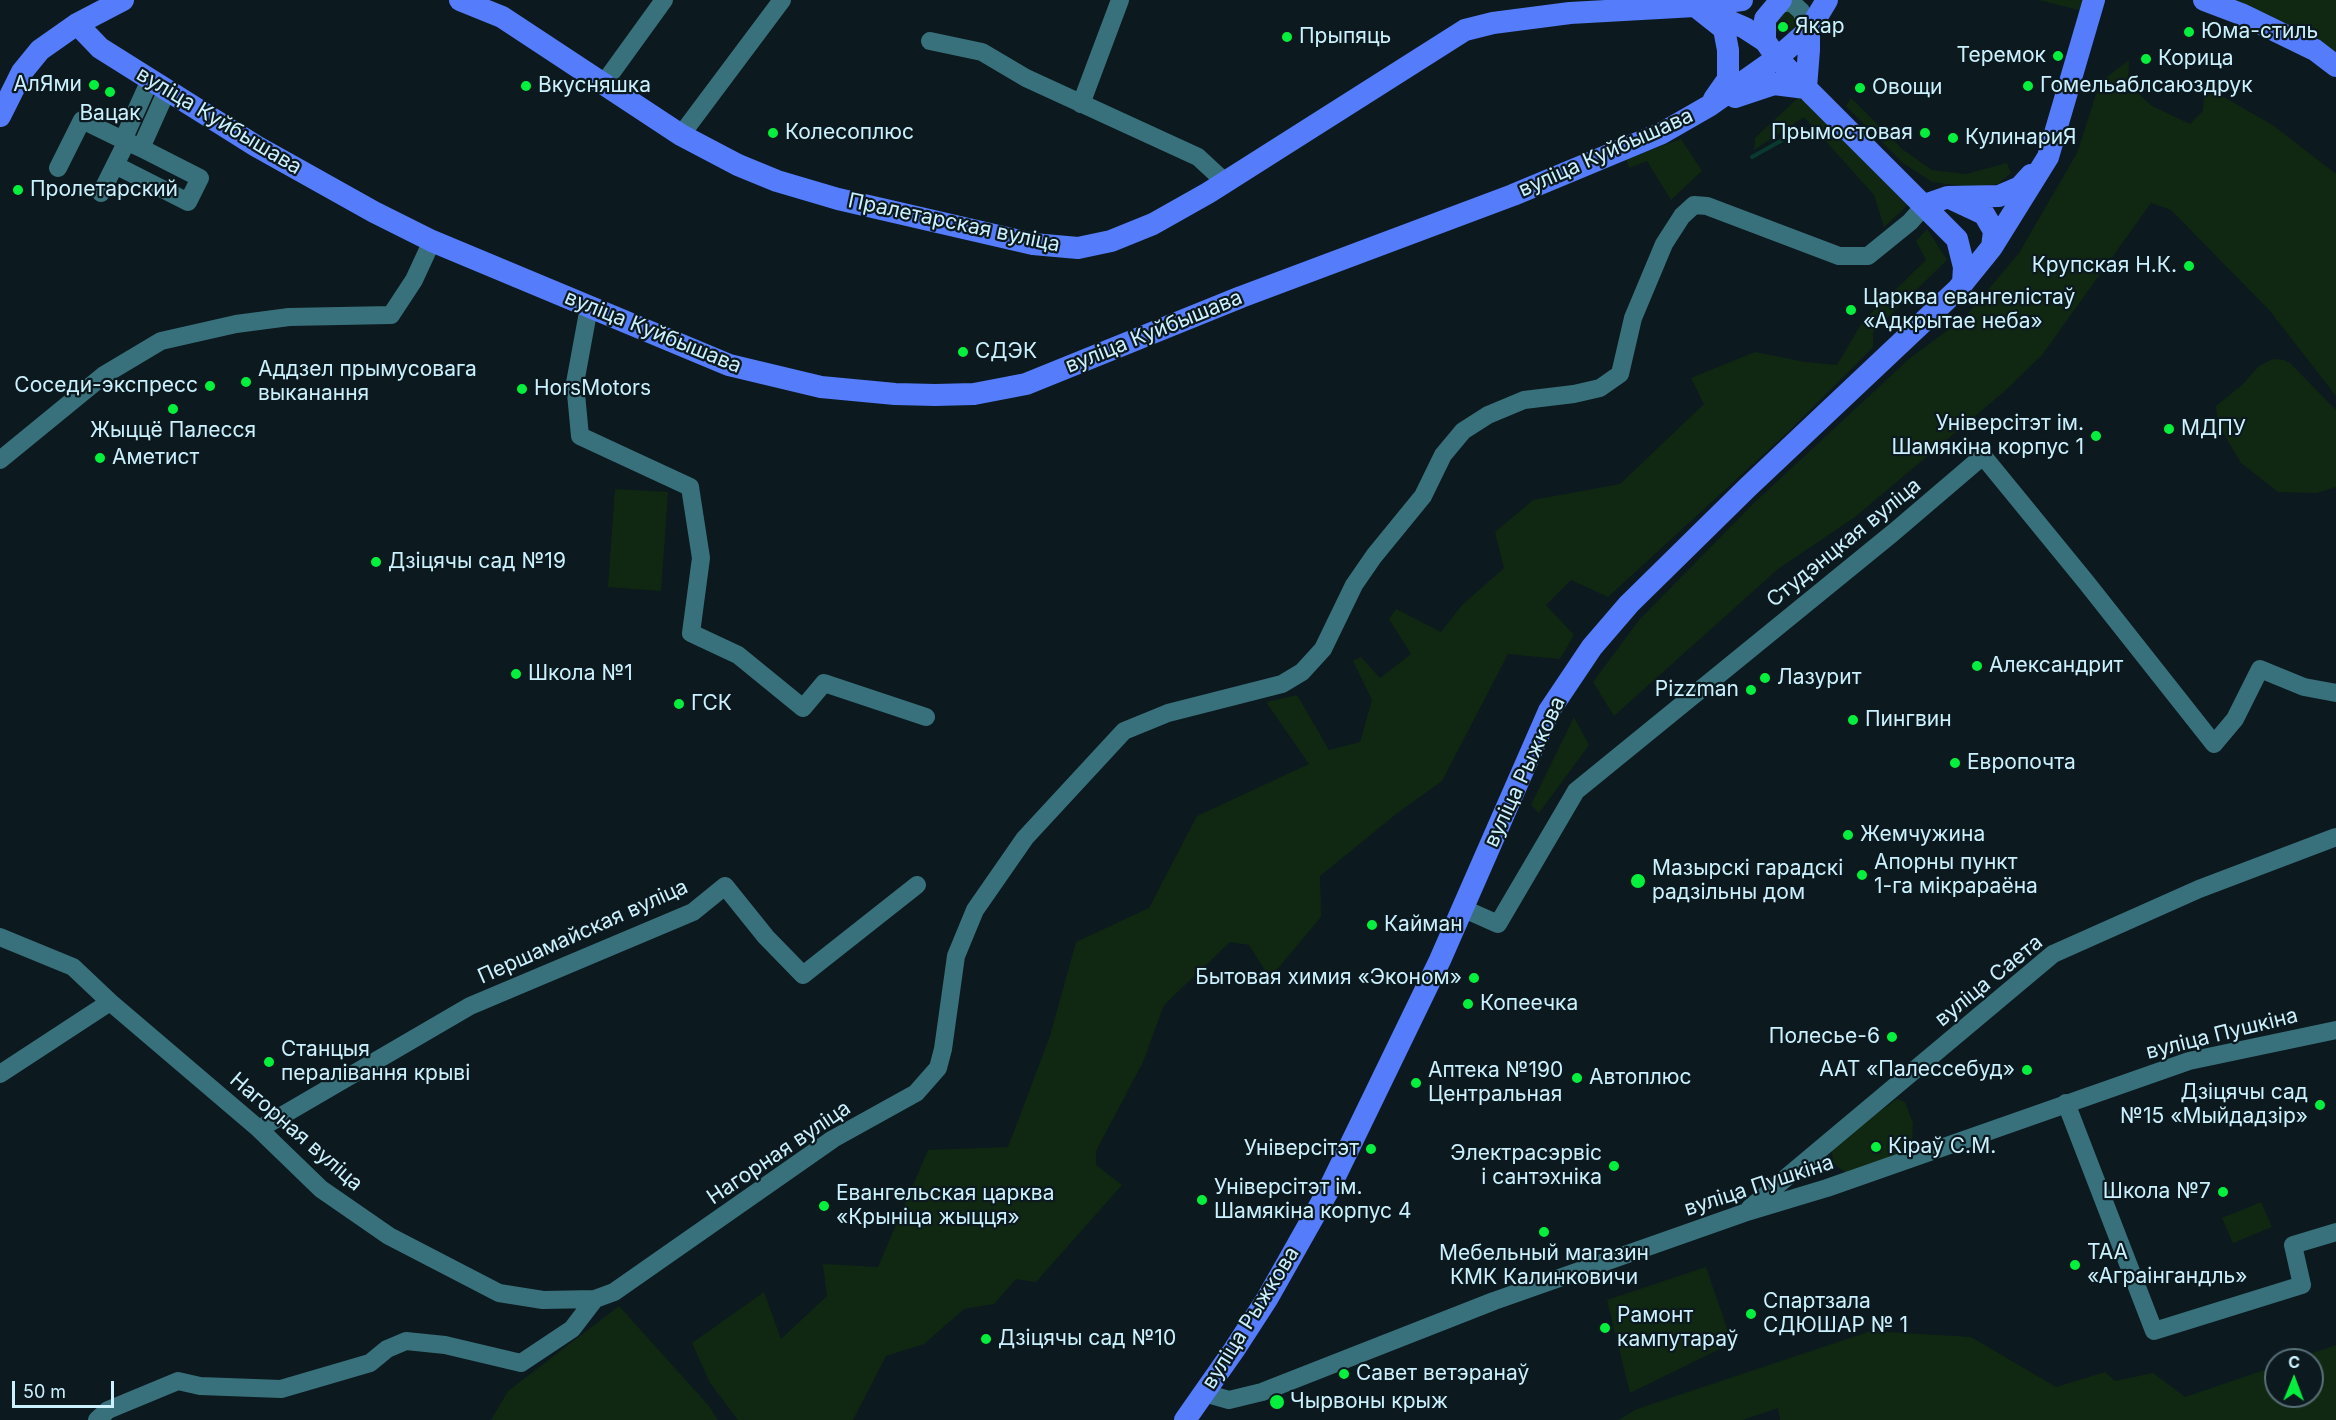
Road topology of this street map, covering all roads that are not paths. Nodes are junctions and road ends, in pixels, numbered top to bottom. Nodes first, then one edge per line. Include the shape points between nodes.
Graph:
1 (123, 0) edge
2 (459, 0) edge
3 (664, 0) edge
4 (782, 0) edge
5 (1120, 0) edge
6 (1742, 0) edge
7 (1827, 0) edge
8 (2094, 0) edge
9 (2204, 0) edge
10 (1779, 3) edge
11 (1695, 6) junction
12 (77, 24) junction
13 (1809, 30) junction
14 (930, 41) dead end
15 (1771, 49) junction
16 (2336, 66) edge
17 (604, 83) junction
18 (159, 85) junction
19 (1806, 88) junction
20 (1081, 104) junction
21 (1709, 106) junction
22 (0, 116) edge
23 (681, 135) junction
24 (130, 143) junction
25 (2048, 157) junction
26 (115, 165) junction
27 (58, 168) dead end
28 (1225, 182) junction
29 (101, 193) dead end
30 (1948, 197) junction
31 (1925, 205) junction
32 (432, 241) junction
33 (1992, 247) junction
34 (1963, 283) junction
35 (589, 307) junction
36 (0, 460) edge
37 (2336, 693) edge
38 (926, 717) dead end
39 (2336, 837) edge
40 (917, 885) dead end
41 (1462, 908) junction
42 (0, 937) edge
43 (110, 1002) junction
44 (2336, 1030) edge
45 (0, 1074) edge
46 (2066, 1103) junction
47 (259, 1129) junction
48 (1744, 1213) junction
49 (2336, 1232) edge
50 (595, 1299) junction
51 (1204, 1394) junction
52 (97, 1420) edge
53 (1185, 1420) edge

1 - 12 main road
2 - 17 main road, Пралетарская вуліца via 502,17
3 - 17 street
4 - 23 street
5 - 20 street
6 - 11 main road, Пралетарская вуліца
7 - 13 main road, вуліца Куйбышава
8 - 25 main road, вуліца Рыжкова
9 - 16 main road via 2304,45
10 - 13 street via 1791,2 1802,11
10 - 15 main road via 1765,19
11 - 15 main road, Пралетарская вуліца via 1745,28
11 - 21 main road via 1724,29 1728,50 1728,79
11 - 28 main road, Пралетарская вуліца via 1570,13 1465,30
12 - 18 main road, вуліца Куйбышава via 100,48
12 - 22 main road via 40,50 22,72
13 - 15 main road, вуліца Куйбышава
13 - 19 main road
14 - 20 street via 982,52
15 - 19 main road, Пралетарская вуліца
15 - 21 main road, вуліца Куйбышава
17 - 23 main road, Пралетарская вуліца
18 - 24 street
18 - 32 main road, вуліца Куйбышава via 256,146
19 - 21 main road via 1774,84
19 - 31 main road, Пралетарская вуліца
20 - 28 street via 1198,157
21 - 35 main road, вуліца Куйбышава via 1662,133 1513,195 1240,297 1026,384 974,394 895,394 821,387 729,365
23 - 28 main road, Пралетарская вуліца via 777,181 1033,244 1078,248 1111,241 1153,224
24 - 26 street
24 - 26 street via 200,178 188,202
24 - 27 street via 82,120
25 - 30 main road via 2020,187 1999,196
25 - 33 main road, вуліца Рыжкова
26 - 29 street
30 - 31 main road
30 - 33 main road via 1984,214 1994,231
31 - 33 main road
31 - 34 main road via 1957,239 1964,267
31 - 50 street, Нагорная вуліца via 1911,222 1868,255 1839,256 1707,206 1694,205 1664,244 1633,318 1620,374 1600,388 1524,400 1463,431 1443,455 1423,496 1354,585 1323,649 1302,672 1282,684 1168,713 1124,731 1025,838 975,910 956,956 938,1068 916,1093 833,1139 614,1292
32 - 35 main road, вуліца Куйбышава
32 - 36 street via 414,280 391,315 290,317 161,341 104,375
33 - 34 main road, вуліца Рыжкова
34 - 41 main road, вуліца Рыжкова via 1637,596 1592,647 1549,711
35 - 38 street via 574,383 580,436 690,487 701,558 691,633 738,655 803,708 824,683
37 - 41 street, Студэнцкая вуліца via 2304,687 2260,669 2235,719 2214,744 1983,456 1576,791 1498,924
39 - 48 street, вуліца Саета via 2199,889 2053,954
40 - 47 street, Першамайская вуліца via 803,975 725,886 693,912 470,1006
41 - 51 main road, вуліца Рыжкова via 1328,1191 1267,1299
42 - 43 street, Нагорная вуліца via 73,967
43 - 45 street
43 - 47 street, Нагорная вуліца
44 - 46 street, вуліца Пушкіна via 2189,1061
46 - 48 street, вуліца Пушкіна via 1827,1188
46 - 49 street via 2154,1331 2302,1285 2293,1245
47 - 50 street, Нагорная вуліца via 321,1189 389,1236 499,1293 543,1300
48 - 51 street, вуліца Пушкіна via 1484,1305 1262,1392 1229,1400
50 - 52 street, Нагорная вуліца via 572,1329 521,1363 445,1345 406,1341 387,1349 370,1363 281,1389 200,1386 177,1381 108,1410
51 - 53 main road, вуліца Рыжкова

